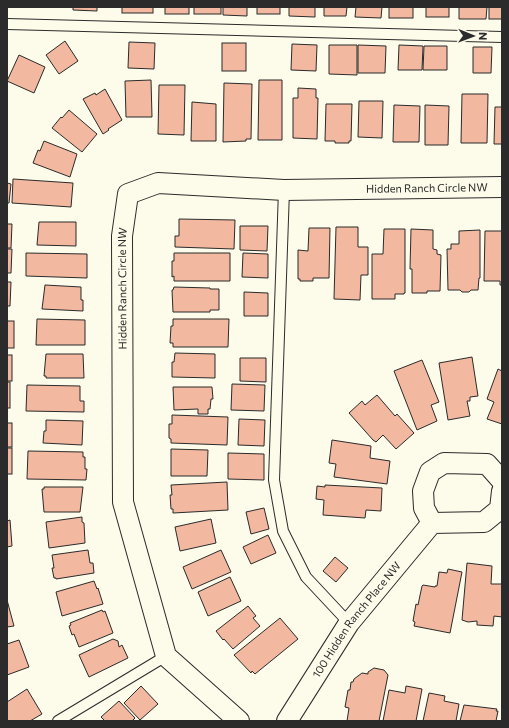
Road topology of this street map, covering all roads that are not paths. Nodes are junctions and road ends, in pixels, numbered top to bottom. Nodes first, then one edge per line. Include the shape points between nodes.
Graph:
1 (7, 24) edge
2 (502, 37) edge
3 (502, 187) edge
4 (284, 190) junction
5 (502, 481) edge
6 (502, 491) edge
7 (432, 523) junction
8 (349, 623) junction
9 (166, 656) junction
10 (58, 721) edge
11 (239, 721) edge
12 (287, 721) edge

1 - 2 lane
3 - 4 street, Hidden Ranch Circle NW
4 - 8 lane via 274,480 283,531 306,577
4 - 9 street, Hidden Ranch Circle NW via 158,182 128,194 122,236 123,502
5 - 7 street via 487,464 444,463 430,472 423,491 424,508
6 - 7 street via 500,509 484,522
7 - 8 street, 100 Hidden Ranch Place NW
8 - 12 street, 100 Hidden Ranch Place NW
9 - 10 lane
9 - 11 street

